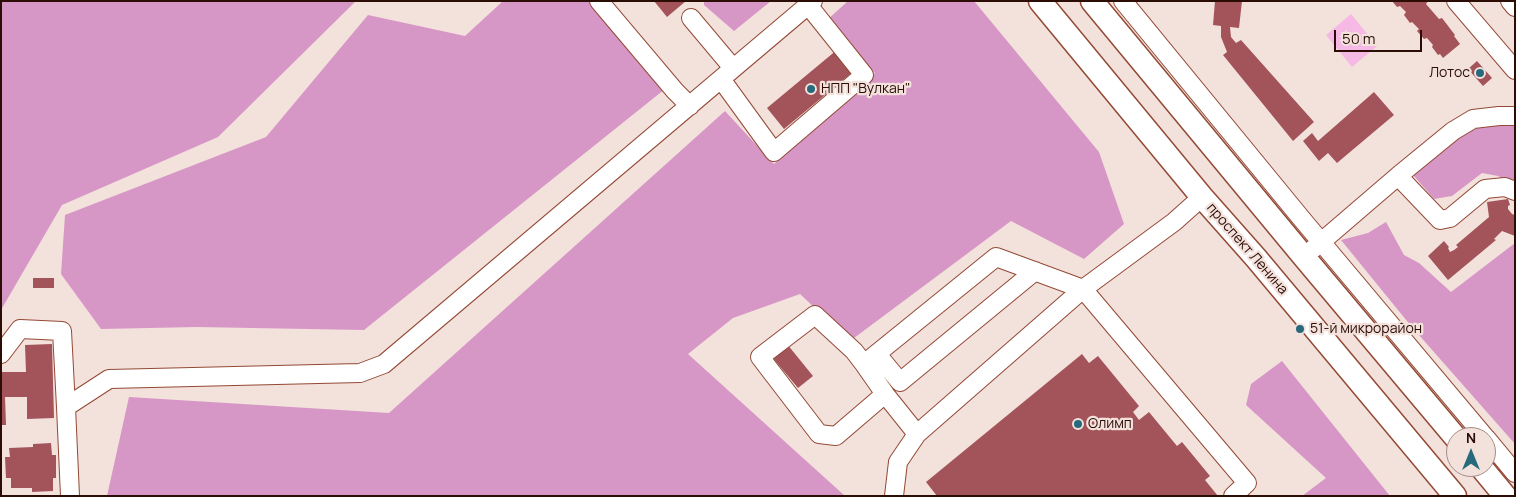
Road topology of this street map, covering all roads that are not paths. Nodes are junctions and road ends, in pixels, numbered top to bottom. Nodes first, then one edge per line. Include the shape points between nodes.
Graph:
1 (599, 1) edge
2 (1040, 1) edge
3 (1092, 1) edge
4 (1123, 1) edge
5 (1456, 1) edge
6 (1510, 1) edge
7 (810, 3) edge
8 (1515, 7) edge
9 (691, 18) dead end
10 (1515, 70) edge
11 (727, 73) junction
12 (690, 106) junction
13 (1515, 116) edge
14 (1398, 176) junction
15 (1515, 191) edge
16 (1202, 197) junction
17 (1321, 242) junction
18 (1304, 258) junction
19 (1035, 271) junction
20 (1275, 282) junction
21 (1083, 290) junction
22 (1, 354) edge
23 (870, 359) junction
24 (885, 394) junction
25 (66, 407) junction
26 (1447, 427) edge
27 (1476, 427) edge
28 (917, 434) junction
29 (1496, 451) edge
30 (1515, 473) edge
31 (1489, 477) edge
32 (70, 496) edge
33 (894, 496) edge
34 (1232, 496) edge
35 (1455, 496) edge
36 (1505, 496) edge

1 - 12 street
2 - 16 main road, проспект Ленина
3 - 18 main road
4 - 17 street
5 - 10 street
6 - 8 street
7 - 11 street
7 - 11 street via 864,75 774,152
9 - 11 street
11 - 12 street
12 - 25 street via 384,364 360,373 109,379
13 - 14 street via 1473,119 1453,131
14 - 15 street via 1440,220 1450,218 1485,189 1505,187
14 - 17 street
16 - 20 main road, проспект Ленина
16 - 21 street
17 - 18 street
17 - 27 street
18 - 20 main road
18 - 26 main road
19 - 21 street
19 - 23 street via 996,257
19 - 23 street via 900,382
20 - 35 main road, проспект Ленина
21 - 28 street
21 - 34 street via 1247,483
22 - 25 street via 20,329 62,330
23 - 24 street
23 - 24 street via 854,351 815,315 760,356 819,434 836,436
24 - 28 street
25 - 32 street
28 - 33 street via 898,462
29 - 30 street
31 - 36 main road

